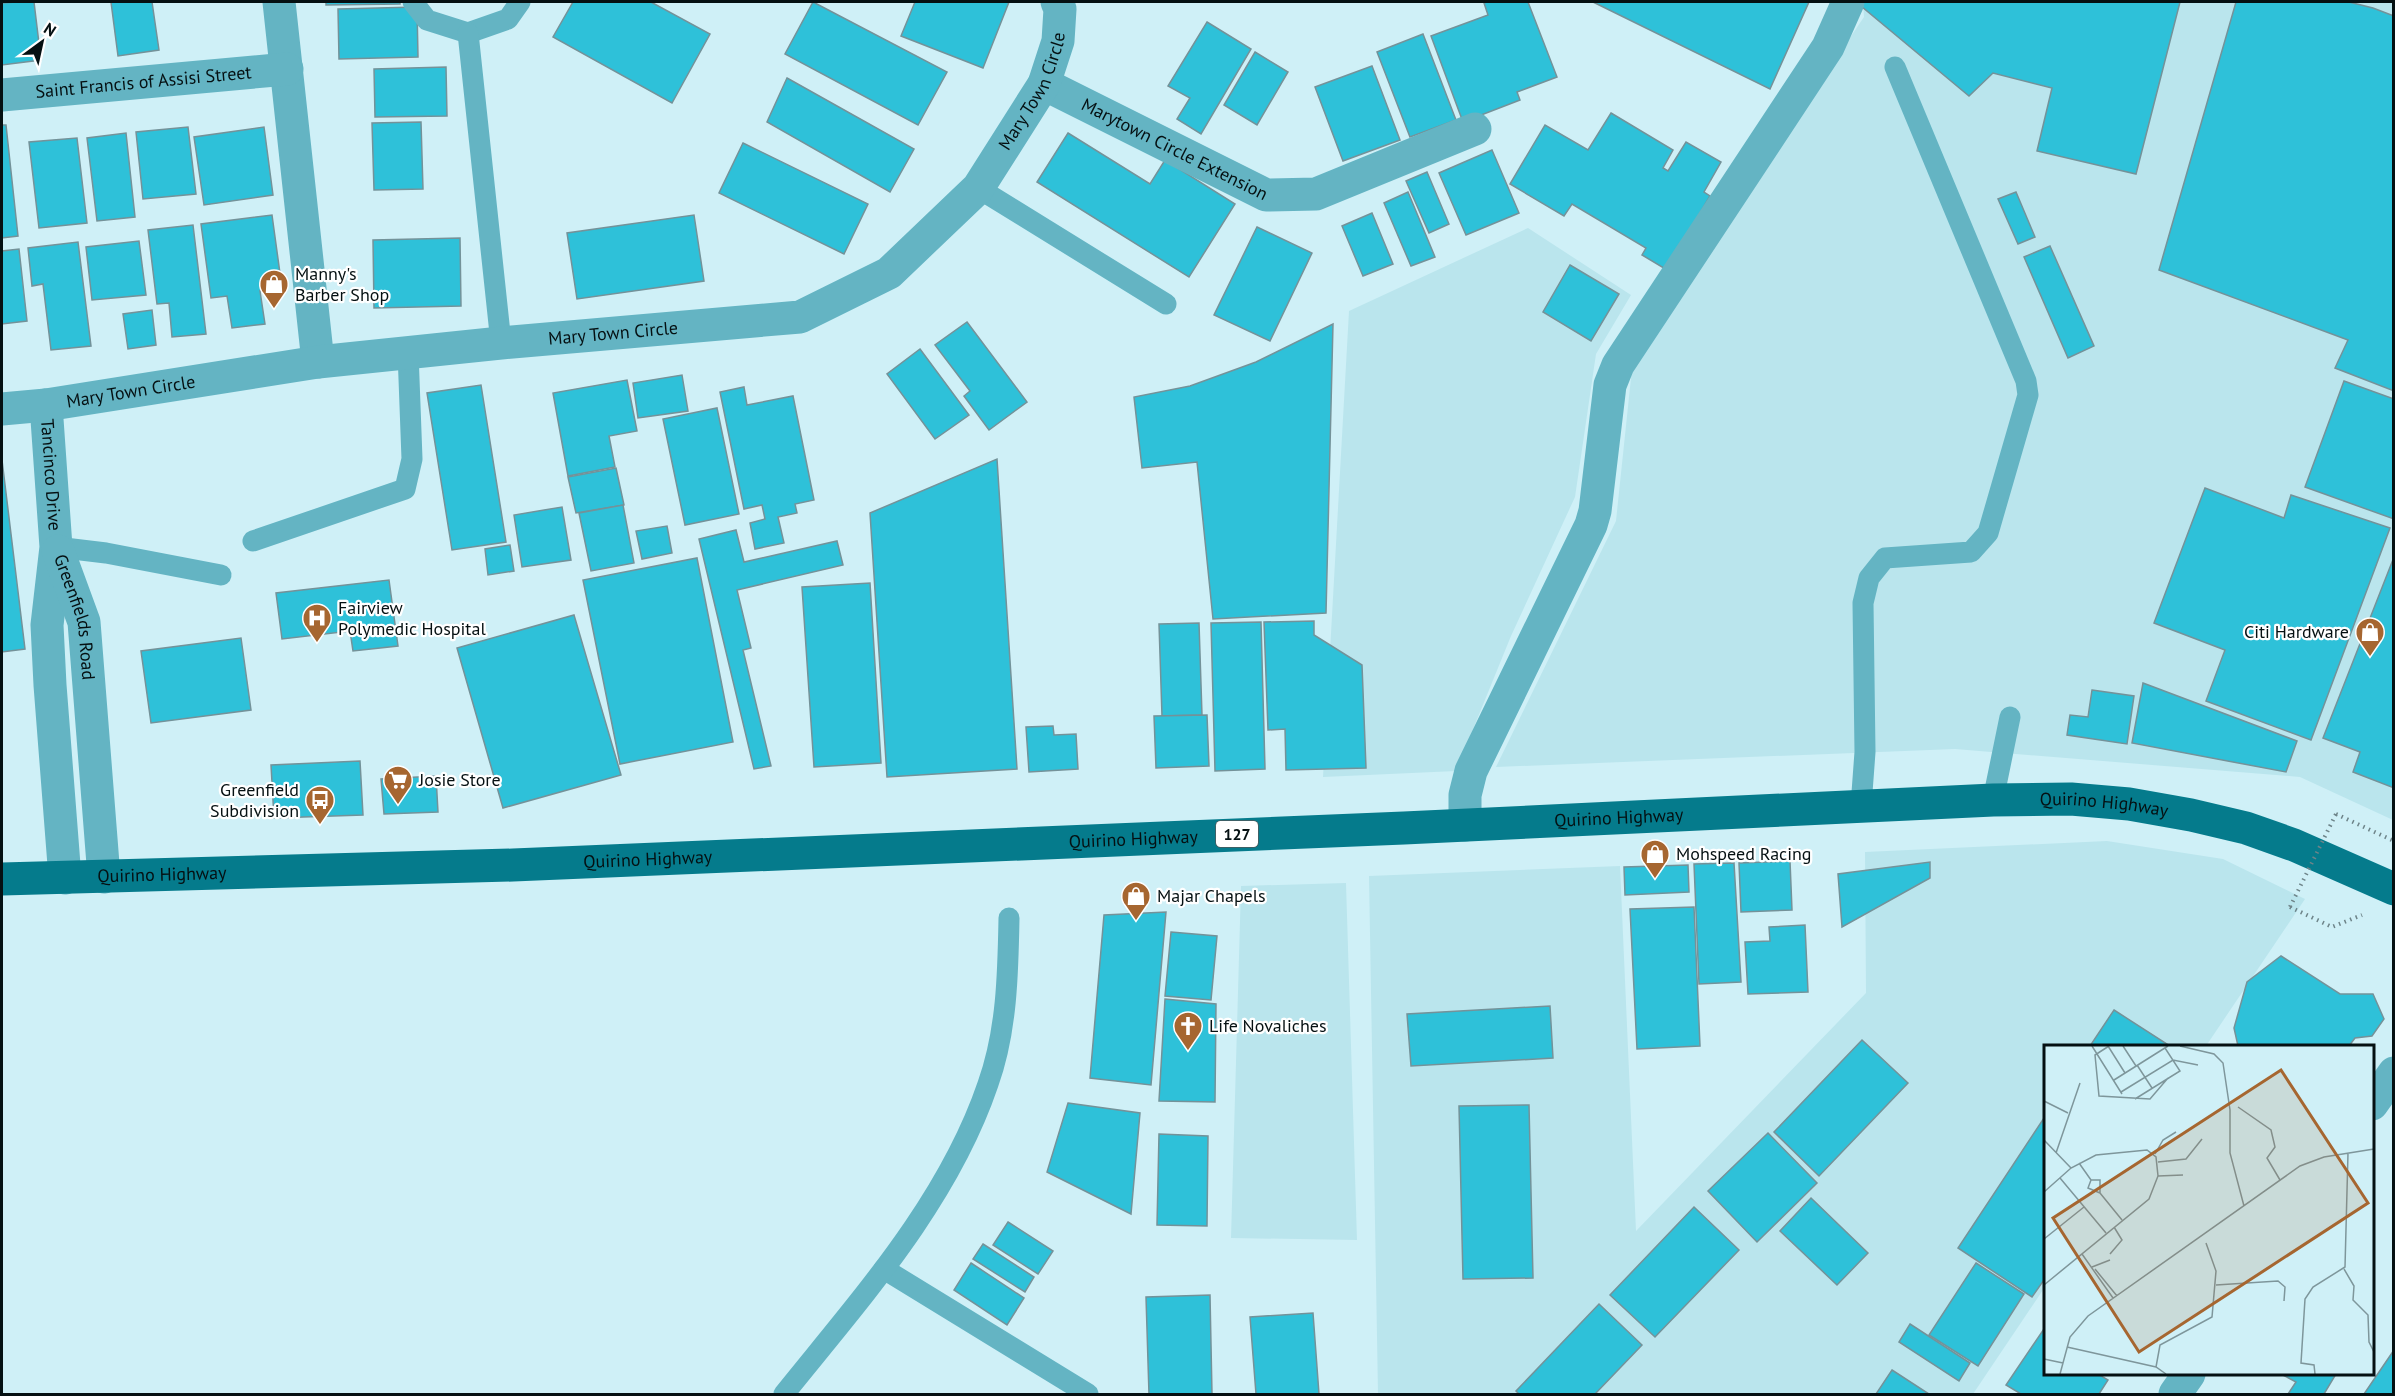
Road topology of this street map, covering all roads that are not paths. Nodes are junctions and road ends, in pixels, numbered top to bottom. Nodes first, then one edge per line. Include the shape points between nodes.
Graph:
1 (279, 2) edge
2 (413, 2) edge
3 (520, 2) edge
4 (1848, 2) edge
5 (1064, 4) edge
6 (468, 33) junction
7 (1895, 67) dead end
8 (287, 69) junction
9 (1044, 84) junction
10 (2, 95) edge
11 (1475, 129) dead end
12 (978, 188) junction
13 (1166, 304) dead end
14 (501, 343) junction
15 (408, 352) junction
16 (318, 362) junction
17 (46, 405) junction
18 (2, 409) edge
19 (253, 541) dead end
20 (56, 547) junction
21 (221, 575) dead end
22 (2010, 717) dead end
23 (1993, 800) junction
24 (1861, 806) junction
25 (1465, 825) junction
26 (65, 878) junction
27 (104, 878) junction
28 (2, 879) edge
29 (2394, 889) edge
30 (1010, 918) dead end
31 (2394, 1073) edge
32 (2374, 1103) edge
33 (884, 1269) junction
34 (2188, 1375) edge
35 (784, 1395) edge
36 (1088, 1395) edge
37 (2175, 1395) edge

1 - 8 street
2 - 6 lane via 428,20
3 - 6 lane via 508,19
4 - 25 street via 1828,47 1618,365 1610,385 1591,525 1471,771 1465,795
5 - 9 street, Mary Town Circle via 1058,41
6 - 14 lane
7 - 24 lane via 2026,381 2028,395 1988,533 1981,543 1971,552 1885,558 1869,578 1863,603 1865,753
8 - 10 street, Saint Francis of Assisi Street
8 - 16 street
9 - 11 street, Marytown Circle Extension via 1266,195 1316,194
9 - 12 street, Mary Town Circle
12 - 13 lane
12 - 14 street, Mary Town Circle via 889,273 800,317
14 - 15 street, Mary Town Circle
15 - 16 street, Mary Town Circle
15 - 19 lane via 412,459 405,489
16 - 17 street, Mary Town Circle
17 - 18 street, Mary Town Circle
17 - 20 street, Tancinco Drive
20 - 21 lane
20 - 26 street, Greenfields Road via 47,625
20 - 27 street, Greenfields Road via 84,622
22 - 23 lane
23 - 24 main road, Quirino Highway / 127
23 - 29 main road, Quirino Highway / 127 via 2071,799 2191,815 2294,845
24 - 25 main road, Quirino Highway / 127
25 - 27 main road, Quirino Highway / 127
26 - 27 main road, Quirino Highway / 127
26 - 28 main road, Quirino Highway / 127
30 - 33 lane via 1008,978 989,1083 949,1171
31 - 32 street
33 - 35 lane
33 - 36 lane
34 - 37 street

